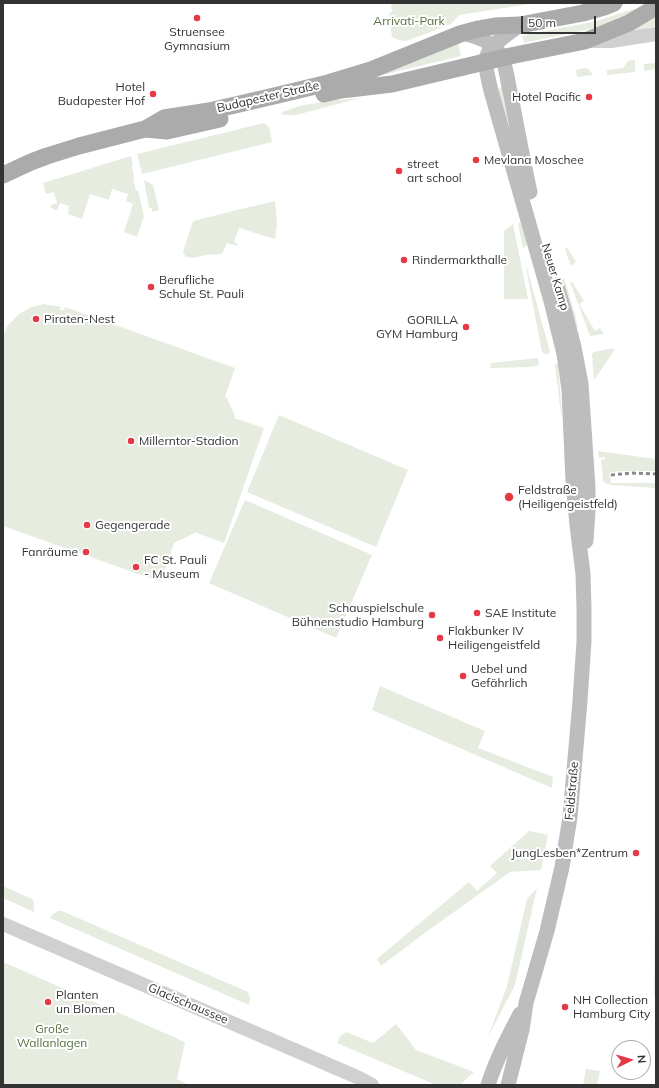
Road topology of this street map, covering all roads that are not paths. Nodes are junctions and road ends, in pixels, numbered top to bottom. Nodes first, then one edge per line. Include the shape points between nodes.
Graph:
1 (614, 3) edge
2 (656, 7) edge
3 (520, 25) junction
4 (463, 33) junction
5 (656, 34) edge
6 (585, 41) junction
7 (498, 53) junction
8 (485, 62) junction
9 (145, 129) junction
10 (3, 175) edge
11 (581, 498) junction
12 (3, 924) edge
13 (526, 1002) junction
14 (372, 1085) edge
15 (488, 1085) edge
16 (508, 1085) edge

1 - 3 main road, Budapester Straße via 583,13
2 - 6 main road, Budapester Straße via 629,23
3 - 4 main road, Budapester Straße via 495,26
3 - 7 main road via 505,36
4 - 7 main road via 480,38
4 - 9 main road, Budapester Straße via 353,75 289,93 164,118
5 - 6 street via 611,41
6 - 7 main road, Budapester Straße
7 - 8 main road, Budapester Straße
7 - 11 main road, Neuer Kamp via 507,79 531,198 579,370 588,480
8 - 9 main road, Budapester Straße via 382,86 334,92 167,131
8 - 11 main road, Neuer Kamp via 562,344
9 - 10 main road, Budapester Straße via 47,156
11 - 13 main road, Feldstraße via 584,641 570,817 559,883
12 - 14 street, Glacischaussee
13 - 15 main road, Feldstraße
13 - 16 main road, Feldstraße via 522,1030

